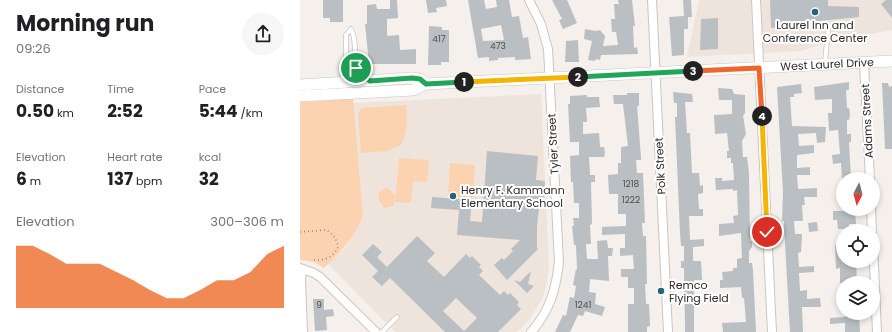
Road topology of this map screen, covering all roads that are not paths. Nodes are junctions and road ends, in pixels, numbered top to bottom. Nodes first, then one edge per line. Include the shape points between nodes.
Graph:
1 (529, 0) edge
2 (652, 0) edge
3 (756, 0) edge
4 (828, 31) dead end
5 (769, 38) dead end
6 (758, 39) junction
7 (892, 61) edge
8 (864, 63) junction
9 (825, 65) junction
10 (759, 68) junction
11 (655, 73) junction
12 (551, 79) junction
13 (370, 81) junction
14 (339, 82) junction
15 (426, 84) junction
16 (300, 85) edge
17 (300, 96) edge
18 (870, 172) edge
19 (874, 268) edge
20 (301, 269) edge
21 (397, 317) dead end
22 (303, 332) edge
23 (376, 332) edge
24 (382, 332) edge
25 (531, 332) edge
26 (668, 332) edge
27 (772, 332) edge
28 (877, 332) edge

1 - 12 street, Tyler Street via 546,36
2 - 11 street, Polk Street
3 - 6 street
4 - 9 lane
5 - 6 lane
6 - 10 street
7 - 8 main road, West Laurel Drive
8 - 9 main road, West Laurel Drive
8 - 18 street, Adams Street
9 - 10 main road, West Laurel Drive
10 - 11 main road, West Laurel Drive
10 - 27 street
11 - 12 main road, West Laurel Drive
11 - 26 street, Polk Street
12 - 15 main road, West Laurel Drive
12 - 25 street, Tyler Street via 559,262 557,284 551,301
13 - 14 main road, West Laurel Drive
13 - 14 lane via 356,68 354,34 351,29 346,35 346,70
13 - 15 main road, West Laurel Drive via 412,78 420,79
14 - 16 main road, West Laurel Drive
15 - 17 main road, West Laurel Drive via 413,90
19 - 28 street
20 - 22 street
20 - 23 street via 320,277
21 - 24 lane

